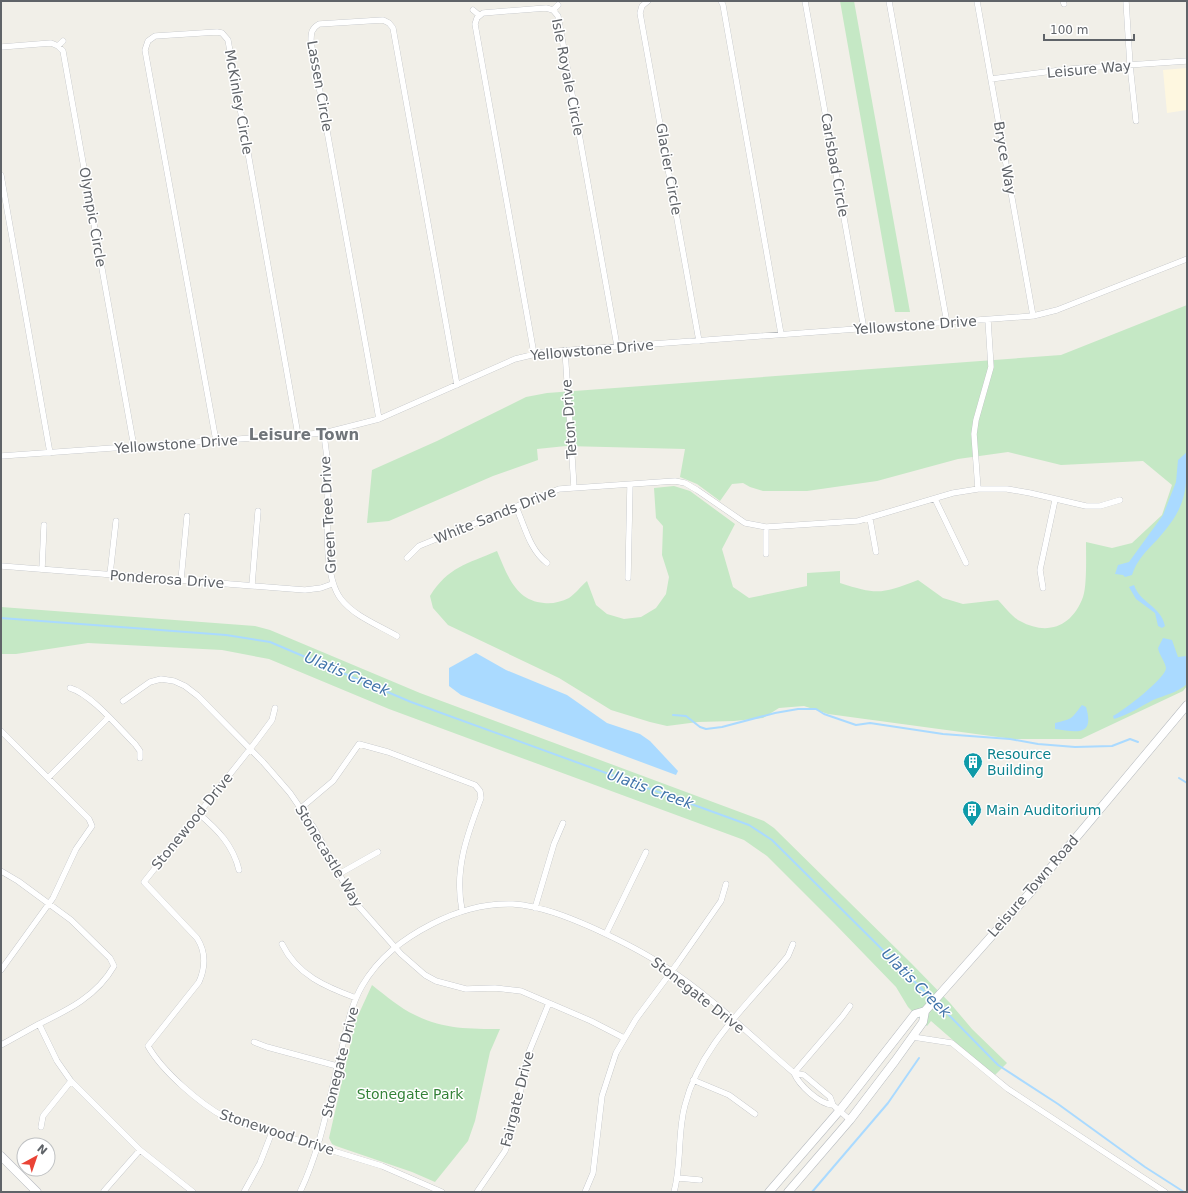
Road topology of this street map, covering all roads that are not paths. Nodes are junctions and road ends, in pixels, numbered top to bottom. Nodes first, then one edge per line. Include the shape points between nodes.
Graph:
1 (721, 1) edge
2 (805, 1) edge
3 (889, 1) edge
4 (977, 1) edge
5 (1126, 1) edge
6 (644, 2) edge
7 (558, 5) dead end
8 (473, 10) dead end
9 (553, 10) junction
10 (479, 15) junction
11 (308, 22) dead end
12 (314, 27) junction
13 (143, 36) dead end
14 (63, 41) dead end
15 (148, 41) junction
16 (58, 46) junction
17 (1, 47) edge
18 (1187, 61) edge
19 (1130, 65) junction
20 (991, 79) junction
21 (1136, 121) dead end
22 (1, 175) edge
23 (1187, 259) edge
24 (1033, 316) junction
25 (988, 320) junction
26 (947, 323) junction
27 (864, 329) junction
28 (781, 334) junction
29 (699, 340) junction
30 (617, 346) junction
31 (565, 350) junction
32 (534, 354) junction
33 (456, 385) junction
34 (379, 419) junction
35 (324, 432) junction
36 (298, 435) junction
37 (216, 441) junction
38 (134, 447) junction
39 (50, 453) junction
40 (1, 456) edge
41 (630, 485) junction
42 (574, 487) junction
43 (978, 489) junction
44 (935, 499) junction
45 (1056, 500) junction
46 (1120, 500) dead end
47 (516, 507) junction
48 (258, 511) dead end
49 (187, 516) dead end
50 (870, 519) junction
51 (116, 521) dead end
52 (44, 525) dead end
53 (766, 527) junction
54 (876, 552) dead end
55 (766, 554) dead end
56 (407, 558) dead end
57 (547, 563) dead end
58 (966, 563) dead end
59 (1, 566) edge
60 (42, 569) junction
61 (110, 574) junction
62 (628, 578) dead end
63 (181, 580) junction
64 (332, 584) junction
65 (252, 585) junction
66 (1043, 588) dead end
67 (397, 636) dead end
68 (70, 688) dead end
69 (123, 701) dead end
70 (1187, 705) edge
71 (275, 708) dead end
72 (108, 718) junction
73 (1, 731) edge
74 (250, 749) junction
75 (140, 758) dead end
76 (48, 778) junction
77 (301, 808) junction
78 (198, 813) junction
79 (563, 823) dead end
80 (378, 852) dead end
81 (646, 852) dead end
82 (239, 870) dead end
83 (1, 871) edge
84 (339, 874) junction
85 (726, 884) dead end
86 (50, 904) junction
87 (535, 908) junction
88 (462, 910) junction
89 (606, 934) junction
90 (282, 944) dead end
91 (793, 944) dead end
92 (394, 947) junction
93 (1, 970) edge
94 (672, 971) junction
95 (356, 998) junction
96 (549, 1002) junction
97 (850, 1006) dead end
98 (925, 1011) junction
99 (733, 1021) junction
100 (39, 1024) junction
101 (913, 1037) junction
102 (624, 1038) junction
103 (254, 1042) dead end
104 (1, 1045) edge
105 (337, 1066) junction
106 (794, 1072) junction
107 (693, 1080) junction
108 (71, 1081) junction
109 (836, 1107) junction
110 (755, 1114) dead end
111 (850, 1120) junction
112 (41, 1127) dead end
113 (272, 1132) junction
114 (319, 1147) junction
115 (140, 1150) junction
116 (1, 1156) edge
117 (678, 1178) junction
118 (700, 1180) dead end
119 (104, 1191) dead end
120 (36, 1192) edge
121 (193, 1192) edge
122 (244, 1192) edge
123 (300, 1192) edge
124 (442, 1192) edge
125 (477, 1192) edge
126 (585, 1192) edge
127 (674, 1192) edge
128 (769, 1192) edge
129 (788, 1192) edge
130 (1165, 1192) edge

1 - 28 street
2 - 27 street, Carlsbad Circle
3 - 26 street
4 - 20 street, Bryce Way
5 - 19 street
6 - 29 street, Glacier Circle via 640,13
7 - 9 street
8 - 10 street
9 - 10 street, Isle Royale Circle via 546,8 483,12
9 - 30 street, Isle Royale Circle via 558,16
10 - 32 street via 476,30
11 - 12 street
12 - 33 street, Lassen Circle via 320,24 390,21
12 - 34 street, Lassen Circle via 311,42
13 - 15 street
14 - 16 street
15 - 36 street, McKinley Circle via 155,36 225,33
15 - 37 street via 145,50
16 - 17 street via 51,43
16 - 38 street, Olympic Circle via 63,53
18 - 19 street, Leisure Way
19 - 20 street, Leisure Way via 1070,69
19 - 21 street
20 - 24 street, Bryce Way
22 - 39 street
23 - 24 street, Yellowstone Drive via 1057,310
24 - 25 street, Yellowstone Drive
25 - 26 street, Yellowstone Drive
25 - 43 street via 991,367 974,434
26 - 27 street, Yellowstone Drive
27 - 28 street, Yellowstone Drive
28 - 29 street, Yellowstone Drive
29 - 30 street, Yellowstone Drive
30 - 31 street, Yellowstone Drive
31 - 32 street, Yellowstone Drive
31 - 42 street, Teton Drive
32 - 33 street, Yellowstone Drive via 515,359
33 - 34 street, Yellowstone Drive
34 - 35 street, Yellowstone Drive
35 - 36 street, Yellowstone Drive
35 - 64 street, Green Tree Drive via 328,472 326,510
36 - 37 street, Yellowstone Drive
37 - 38 street, Yellowstone Drive
38 - 39 street, Yellowstone Drive
39 - 40 street, Yellowstone Drive
41 - 42 street, White Sands Drive
41 - 53 street, White Sands Drive via 675,481 685,483 745,523
41 - 62 street
42 - 47 street, White Sands Drive via 547,492
43 - 44 street, White Sands Drive
43 - 45 street, White Sands Drive via 1007,489
44 - 50 street, White Sands Drive
44 - 58 street
45 - 46 street, White Sands Drive via 1086,506 1100,506
45 - 66 street via 1040,570
47 - 56 street, White Sands Drive via 418,546
47 - 57 street via 534,549
48 - 65 street
49 - 63 street
50 - 53 street, White Sands Drive
50 - 54 street
51 - 61 street
52 - 60 street
53 - 55 street
59 - 60 street, Ponderosa Drive
60 - 61 street, Ponderosa Drive
61 - 63 street, Ponderosa Drive
63 - 65 street, Ponderosa Drive
64 - 65 street, Ponderosa Drive via 305,590
64 - 67 street, Green Tree Drive via 349,608
68 - 72 street via 79,690 89,697
69 - 74 street, Stonecastle Way via 150,682 161,679 174,681 198,696
70 - 98 main road, Leisure Town Road via 1028,895
71 - 74 street, Stonewood Drive via 272,720
72 - 75 street via 135,744 140,751
72 - 76 street
73 - 76 street
74 - 77 street, Stonecastle Way
74 - 78 street, Stonewood Drive
76 - 86 street via 89,819 92,826 76,849
77 - 84 street, Stonecastle Way
77 - 88 street via 333,781 359,744 388,752 476,785 481,798 463,850 459,871
78 - 82 street via 229,844 236,856
78 - 113 street, Stonewood Drive via 144,882 197,938 204,958 204,969 199,982 148,1046 153,1055 202,1104 226,1118
79 - 87 street
80 - 84 street
81 - 89 street
83 - 86 street
84 - 92 street, Stonecastle Way via 354,902
85 - 94 street via 721,901
86 - 93 street
86 - 100 street via 71,920 110,958 114,966 86,999
87 - 88 street, Stonegate Drive via 512,904
87 - 89 street, Stonegate Drive via 553,912
88 - 92 street, Stonegate Drive via 416,932
89 - 94 street, Stonegate Drive
90 - 95 street via 305,974
91 - 99 street via 788,956
92 - 95 street, Stonegate Drive via 372,972
92 - 96 street, Stonecastle Way via 410,963 436,981 466,989 507,988
94 - 99 street, Stonegate Drive
94 - 102 street
95 - 105 street, Stonegate Drive
96 - 102 street, Stonecastle Way
96 - 125 street, Fairgate Drive via 528,1052 511,1135 505,1151
97 - 106 street
98 - 101 main road, Leisure Town Road via 923,1022
98 - 109 main road, Leisure Town Road via 915,1014
99 - 106 street, Stonegate Drive
99 - 107 street via 705,1057
100 - 104 street
100 - 108 street via 57,1061
101 - 111 main road, Leisure Town Road
101 - 130 street via 952,1043 1008,1089
102 - 126 street via 608,1072 602,1096 593,1173
103 - 105 street
105 - 114 street, Stonegate Drive
106 - 109 street, Stonegate Drive via 804,1075 830,1097
106 - 109 street, Stonegate Drive via 798,1082 825,1104
107 - 110 street via 729,1095
107 - 117 street via 684,1105
108 - 112 street via 43,1116
108 - 115 street
109 - 111 street, Stonegate Drive
109 - 128 main road, Leisure Town Road
111 - 129 main road, Leisure Town Road
113 - 114 street, Stonewood Drive
113 - 122 street via 260,1163
114 - 123 street, Stonegate Drive
114 - 124 street, Stonewood Drive via 382,1166
115 - 119 street
115 - 121 street
116 - 120 main road
117 - 118 street
117 - 127 street

